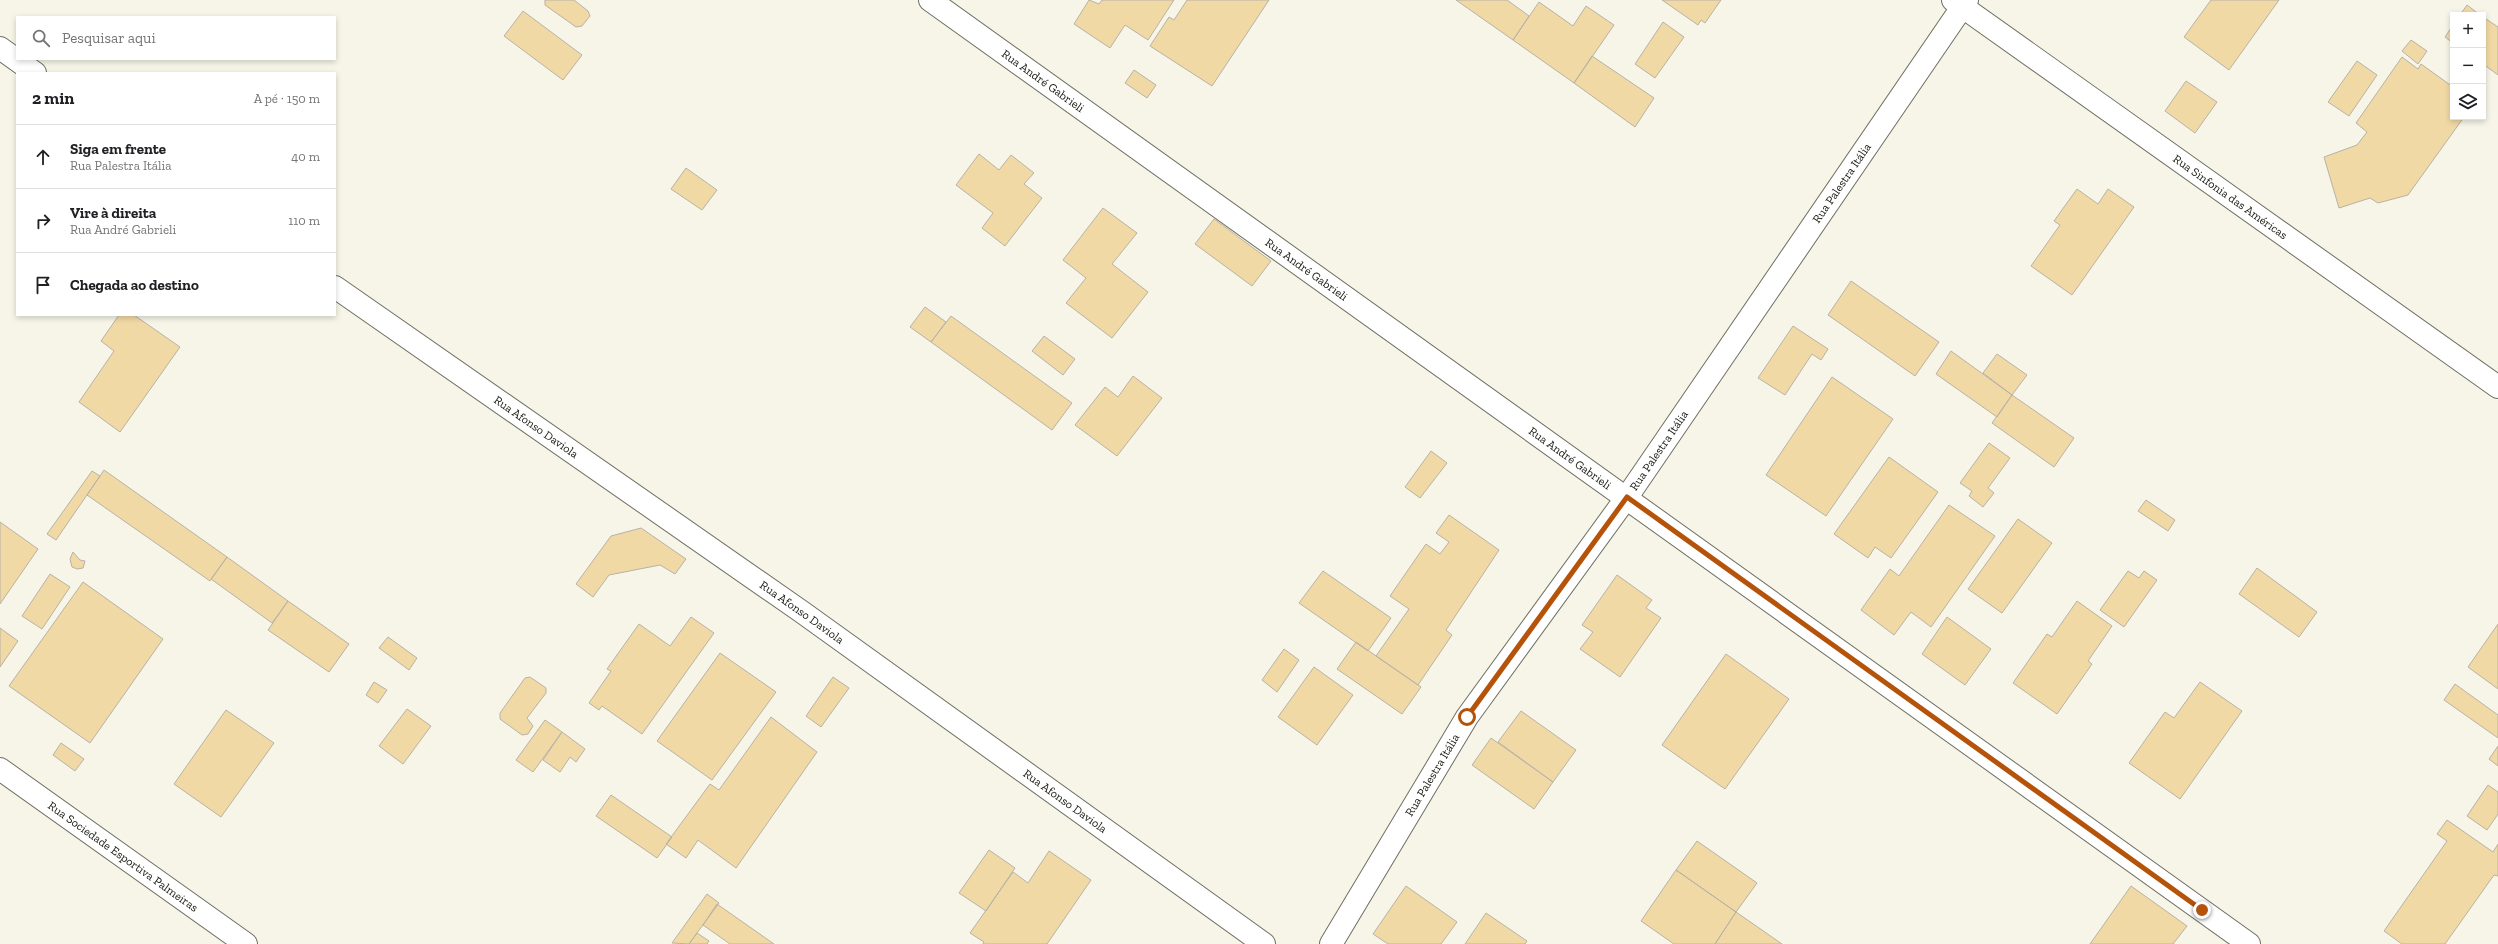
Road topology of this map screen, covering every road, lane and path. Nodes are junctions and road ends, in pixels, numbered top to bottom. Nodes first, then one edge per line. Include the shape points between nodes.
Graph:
1 (930, 0) edge
2 (1961, 2) edge
3 (0, 48) edge
4 (16, 59) edge
5 (17, 60) edge
6 (34, 72) edge
7 (336, 288) edge
8 (2498, 387) edge
9 (1627, 497) junction
10 (0, 769) edge
11 (246, 944) edge
12 (1264, 944) edge
13 (1331, 944) edge
14 (2249, 944) edge

1 - 9 street, Rua André Gabrieli
2 - 8 street, Rua Sinfonia das Américas
2 - 9 street, Rua Palestra Itália
3 - 4 street
5 - 6 street
7 - 12 street, Rua Afonso Daviola via 802,612
9 - 13 street, Rua Palestra Itália via 1467,717
9 - 14 street, Rua André Gabrieli
10 - 11 street, Rua Sociedade Esportiva Palmeiras

